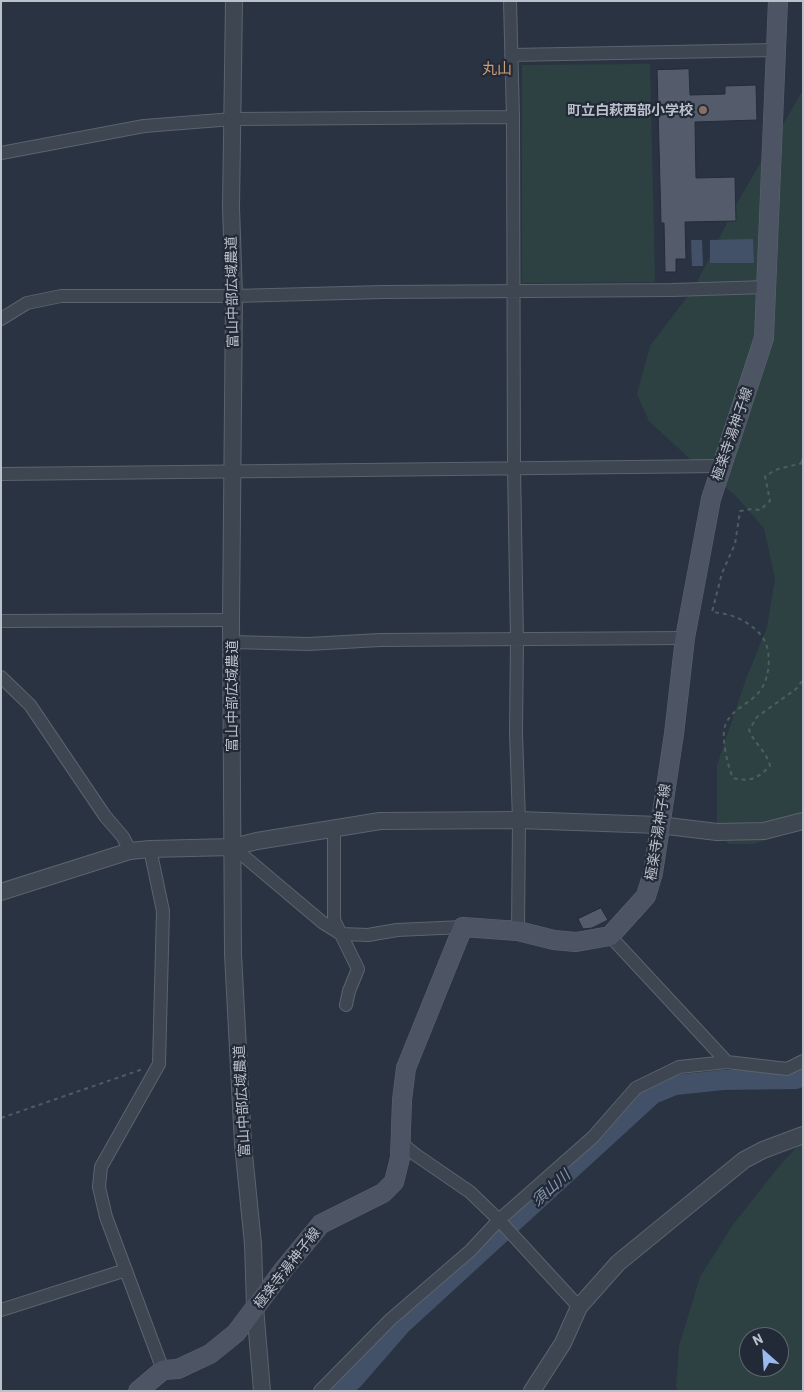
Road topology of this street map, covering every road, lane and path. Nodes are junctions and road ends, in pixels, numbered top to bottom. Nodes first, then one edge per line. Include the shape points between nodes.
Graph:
1 (234, 1) edge
2 (510, 1) edge
3 (778, 1) edge
4 (776, 50) junction
5 (511, 55) junction
6 (513, 117) junction
7 (233, 119) junction
8 (1, 153) edge
9 (767, 287) junction
10 (513, 291) junction
11 (234, 296) junction
12 (1, 319) edge
13 (803, 458) edge
14 (802, 463) edge
15 (721, 466) junction
16 (514, 468) junction
17 (233, 471) junction
18 (1, 474) edge
19 (231, 620) junction
20 (1, 621) edge
21 (685, 638) junction
22 (517, 639) junction
23 (232, 642) junction
24 (1, 677) edge
25 (803, 680) edge
26 (519, 820) junction
27 (803, 820) edge
28 (659, 825) junction
29 (334, 830) junction
30 (233, 847) junction
31 (150, 849) junction
32 (130, 852) junction
33 (1, 892) edge
34 (463, 927) junction
35 (518, 931) junction
36 (341, 934) junction
37 (610, 936) junction
38 (346, 1005) dead end
39 (803, 1061) edge
40 (727, 1062) junction
41 (159, 1064) junction
42 (1, 1118) edge
43 (803, 1135) edge
44 (401, 1143) junction
45 (499, 1220) junction
46 (126, 1270) junction
47 (255, 1307) junction
48 (579, 1307) junction
49 (1, 1310) edge
50 (163, 1370) junction
51 (138, 1391) edge
52 (262, 1391) edge
53 (320, 1391) edge
54 (532, 1391) edge

1 - 7 street, 富山中部広域農道
2 - 5 street
3 - 4 main road, 極楽寺湯神子線
4 - 5 street
4 - 9 main road, 極楽寺湯神子線
5 - 6 street
6 - 7 street
6 - 10 street
7 - 8 street via 144,126
7 - 11 street, 富山中部広域農道
9 - 10 street
9 - 15 main road, 極楽寺湯神子線 via 764,338
10 - 11 street
10 - 16 street
11 - 12 street via 61,296 27,303
11 - 17 street, 富山中部広域農道
13 - 14 path
14 - 25 path via 765,476 770,501 760,510 740,511 735,544 722,573 712,612 733,616 755,630 766,643 769,661 762,689 731,715 724,728 727,764 733,778 745,781 761,775 770,766 749,730 757,717
15 - 16 street
15 - 21 main road, 極楽寺湯神子線 via 711,499
16 - 17 street
16 - 22 street
17 - 18 street
17 - 19 street, 富山中部広域農道
19 - 20 street
19 - 23 street, 富山中部広域農道
21 - 22 street
21 - 28 main road, 極楽寺湯神子線
22 - 23 street via 308,644
22 - 26 street
23 - 30 street, 富山中部広域農道
24 - 32 street via 30,705 105,816 123,836
26 - 28 street
26 - 29 street via 380,821
26 - 35 street
27 - 28 street via 764,831 717,832
28 - 37 main road, 極楽寺湯神子線 via 653,873 646,896
29 - 30 street
29 - 36 street via 334,920
30 - 31 street
30 - 36 street via 322,922
30 - 47 street, 富山中部広域農道 via 233,954
31 - 32 street
31 - 41 street via 163,911
32 - 33 street
34 - 35 main road
34 - 36 street via 397,930 368,935
34 - 44 main road, 極楽寺湯神子線 via 406,1068
35 - 37 main road via 576,942
36 - 38 street via 358,969
37 - 40 street
39 - 40 street via 787,1069
40 - 45 street via 679,1067 636,1088 593,1137
41 - 42 path
41 - 46 street via 101,1168 99,1187 106,1217
43 - 48 street via 744,1160 618,1263
44 - 45 street via 470,1192
44 - 47 main road, 極楽寺湯神子線 via 394,1182 383,1193 321,1224
45 - 48 street
45 - 53 street via 470,1251 391,1319
46 - 49 street
46 - 50 street
47 - 50 main road, 極楽寺湯神子線 via 236,1333 210,1354 178,1369
47 - 52 street, 富山中部広域農道
48 - 54 street via 563,1343
50 - 51 main road, 極楽寺湯神子線

